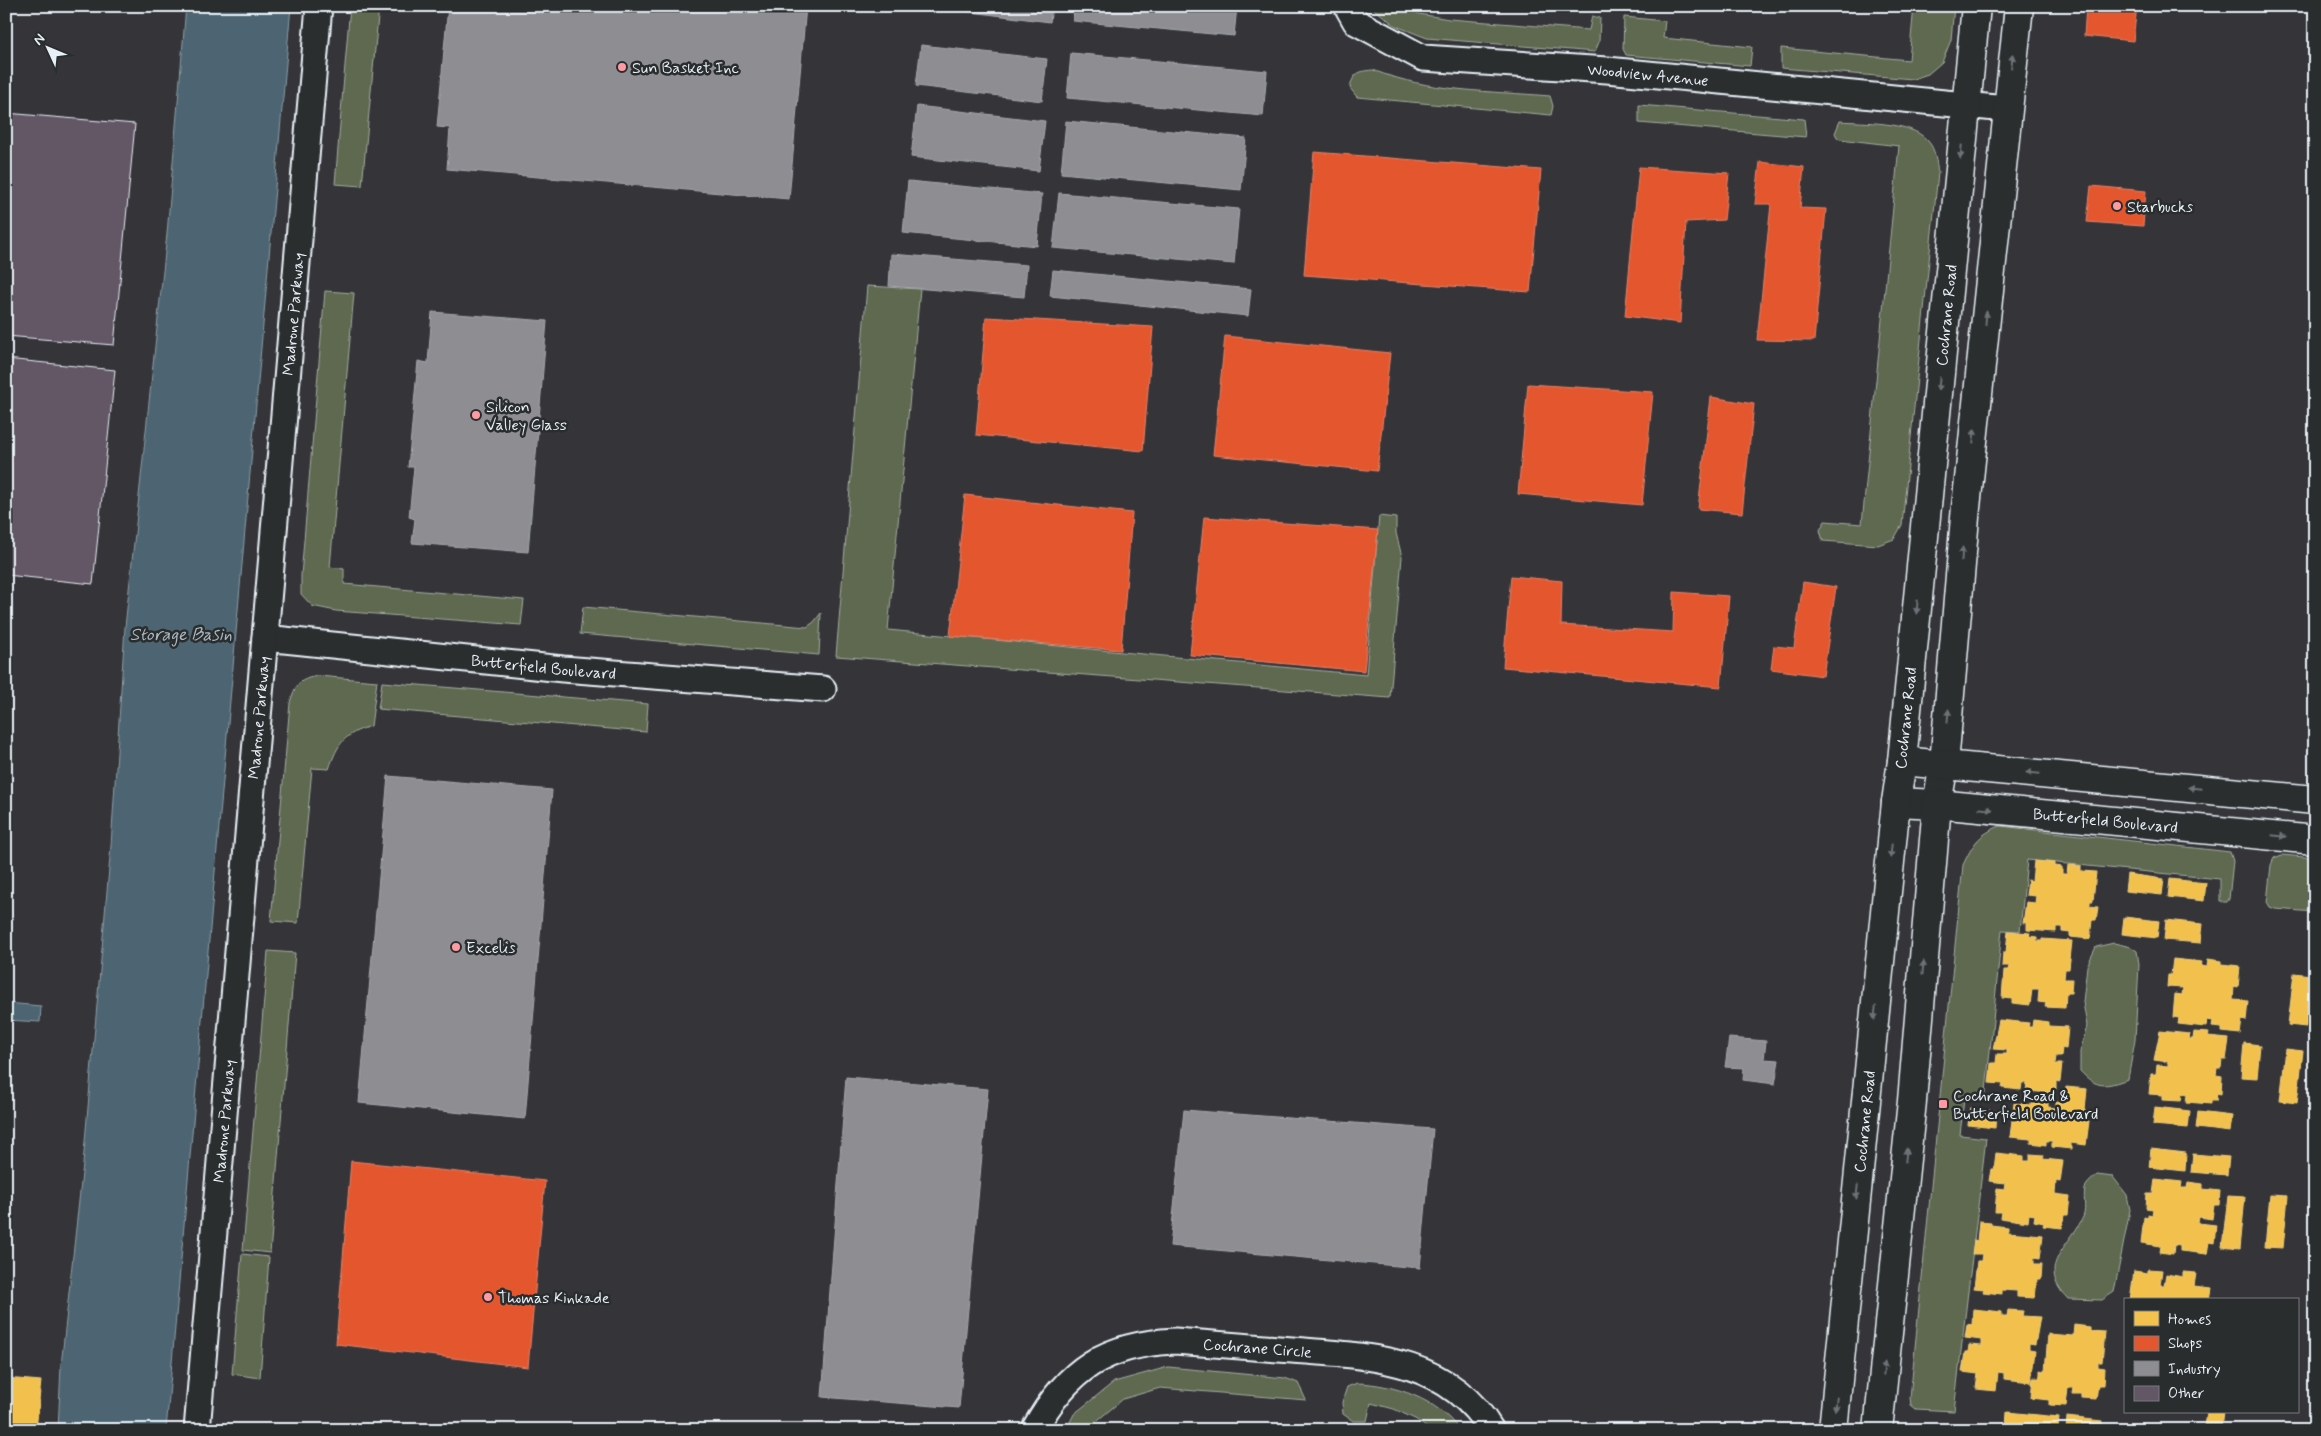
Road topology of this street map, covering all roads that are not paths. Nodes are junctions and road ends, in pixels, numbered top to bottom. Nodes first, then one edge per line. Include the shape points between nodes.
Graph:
1 (319, 6) edge
2 (1347, 6) edge
3 (1976, 6) edge
4 (2018, 6) edge
5 (1966, 104) junction
6 (2006, 109) junction
7 (265, 638) junction
8 (823, 689) dead end
9 (1902, 762) junction
10 (1944, 764) junction
11 (2315, 800) edge
12 (1896, 802) junction
13 (1937, 804) junction
14 (2315, 840) edge
15 (197, 1430) edge
16 (1034, 1430) edge
17 (1491, 1430) edge
18 (1833, 1430) edge
19 (1878, 1430) edge

1 - 7 street, Madrone Parkway
2 - 5 street, Woodview Avenue via 1356,22 1423,58 1607,70
3 - 5 main road, Cochrane Road
6 -> 4 main road
5 - 6 street, Woodview Avenue
5 -> 9 main road, Cochrane Road
10 -> 6 main road
7 - 8 street, Butterfield Boulevard via 563,669
7 - 15 street, Madrone Parkway
9 - 10 main road
9 - 12 main road, Cochrane Road
11 -> 10 main road
10 - 13 main road
12 - 13 main road, Butterfield Boulevard
12 -> 18 main road, Cochrane Road
13 -> 14 main road, Butterfield Boulevard
19 -> 13 main road via 1912,1102
16 - 17 street, Cochrane Circle via 1059,1391 1094,1361 1129,1347 1174,1341 1334,1353 1411,1366 1453,1387 1482,1415

